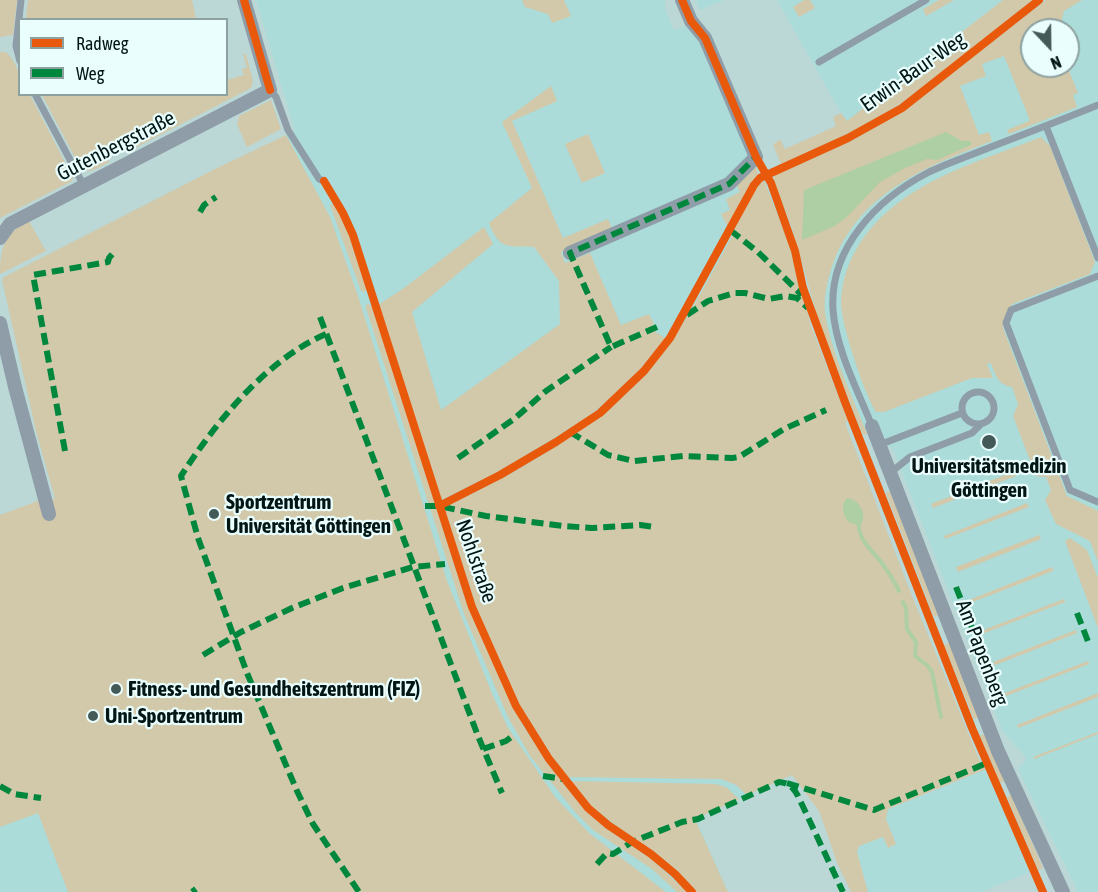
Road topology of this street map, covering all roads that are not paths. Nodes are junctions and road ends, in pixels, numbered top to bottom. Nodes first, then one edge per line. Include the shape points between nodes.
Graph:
1 (21, 0) edge
2 (244, 0) edge
3 (682, 0) edge
4 (926, 0) edge
5 (19, 18) edge
6 (18, 28) edge
7 (18, 54) edge
8 (819, 62) dead end
9 (270, 90) junction
10 (36, 96) edge
11 (1098, 105) edge
12 (1046, 126) junction
13 (324, 181) dead end
14 (84, 186) junction
15 (0, 238) edge
16 (570, 253) dead end
17 (1098, 258) edge
18 (1098, 276) edge
19 (0, 323) edge
20 (15, 387) junction
21 (0, 390) edge
22 (962, 413) junction
23 (981, 424) junction
24 (872, 426) joint
25 (879, 445) junction
26 (890, 473) junction
27 (1098, 502) edge
28 (49, 514) dead end
29 (1063, 892) edge

1 - 5 lane
2 - 9 street
3 - 16 street via 691,21 705,38 756,157 729,184
4 - 8 lane
6 - 7 lane
9 - 13 lane via 288,130 319,180
9 - 14 street, Gutenbergstraße
10 - 14 lane
11 - 12 lane
12 - 17 lane
12 - 24 lane via 930,172 902,188 869,217 851,240 838,264 833,310 837,333
14 - 15 street, Gutenbergstraße via 10,224
18 - 27 lane via 1011,310 1006,323 1070,490
19 - 20 street
20 - 21 street
20 - 28 street
22 - 23 lane via 969,422
22 - 23 lane via 968,396 984,394 994,410 990,419
22 - 25 lane
23 - 26 lane via 972,433 910,457
24 - 25 street, Am Papenberg
25 - 26 street, Am Papenberg
26 - 29 street, Am Papenberg via 999,751

